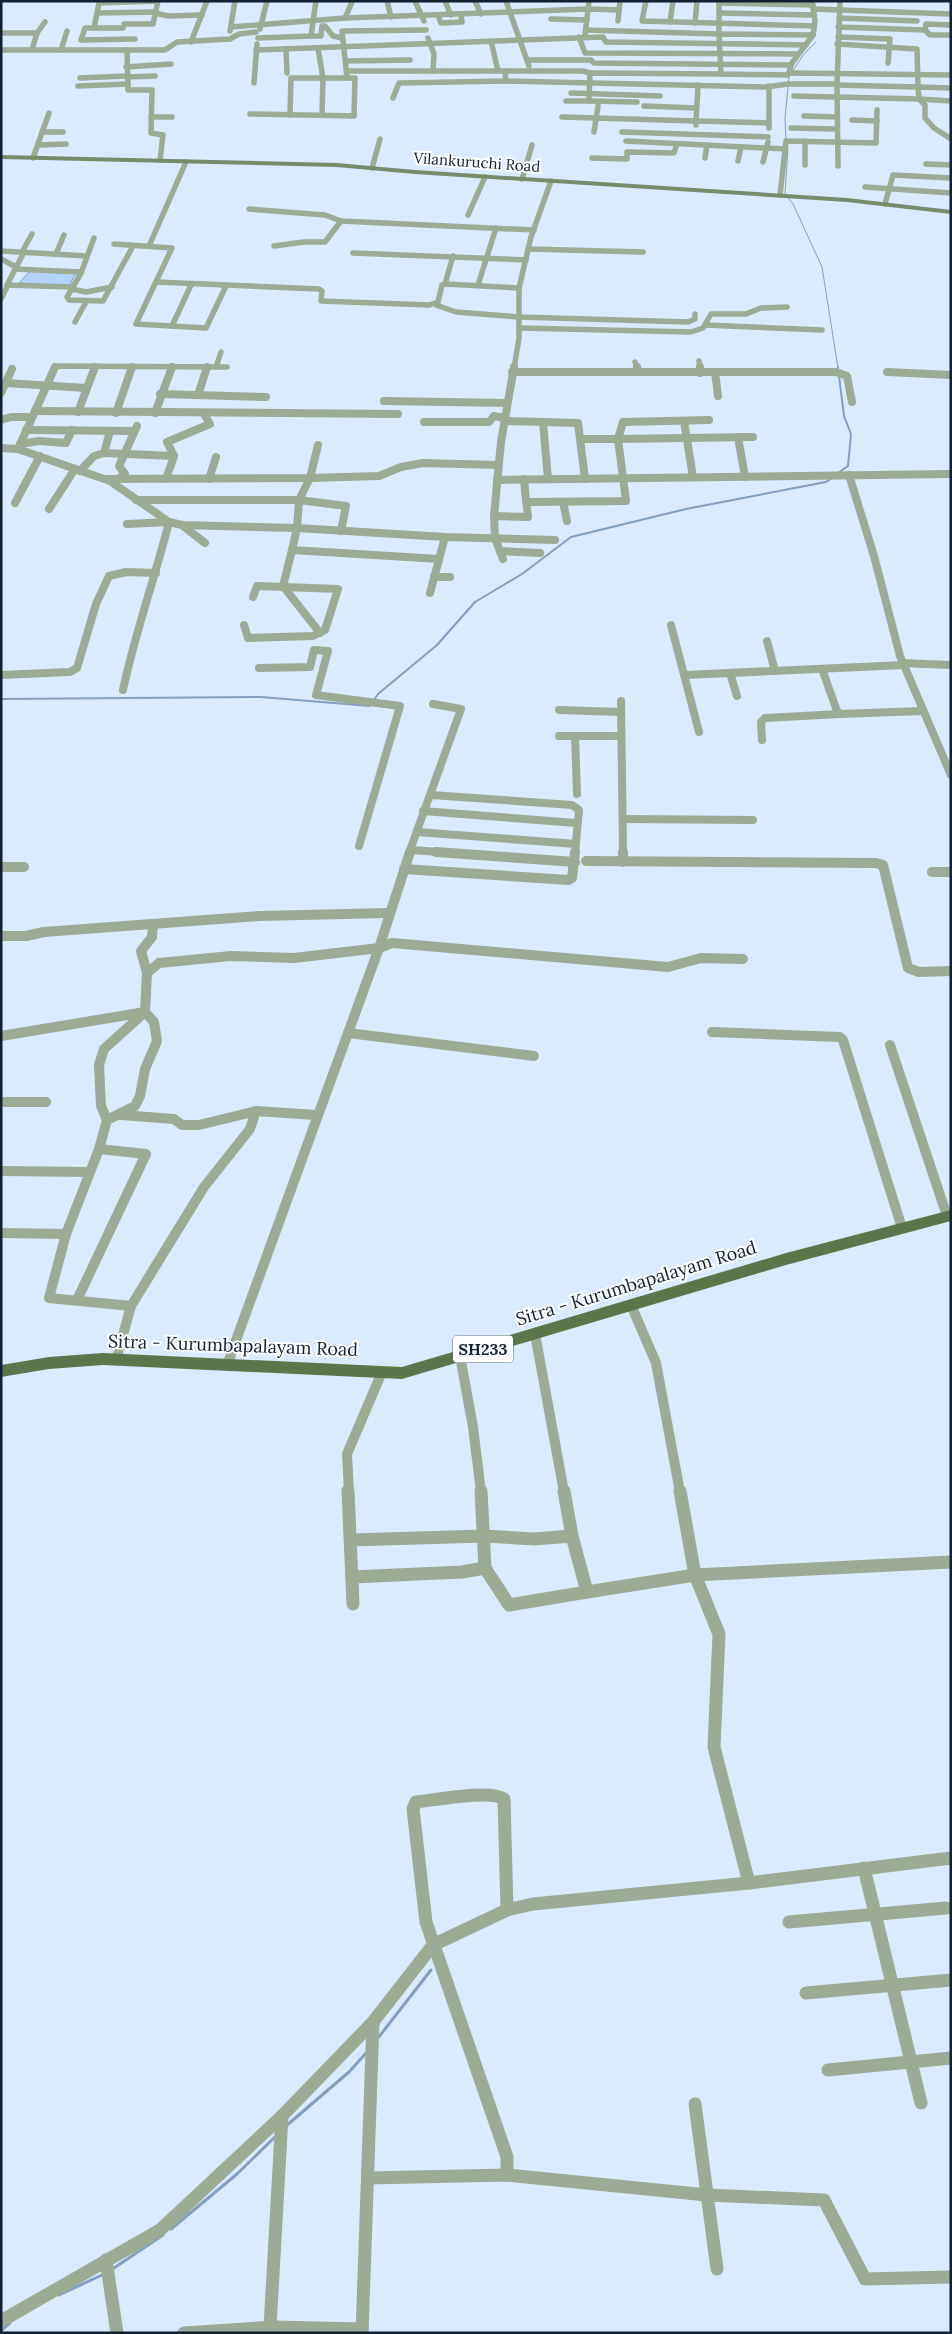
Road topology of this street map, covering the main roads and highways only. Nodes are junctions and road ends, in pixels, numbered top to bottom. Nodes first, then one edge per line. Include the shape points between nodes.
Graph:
1 (949, 1216) edge
2 (1, 1371) edge

1 - 2 main road, Sitra - Kurumbapalayam Road / SH233 via 786,1259 402,1373 116,1360 49,1362

